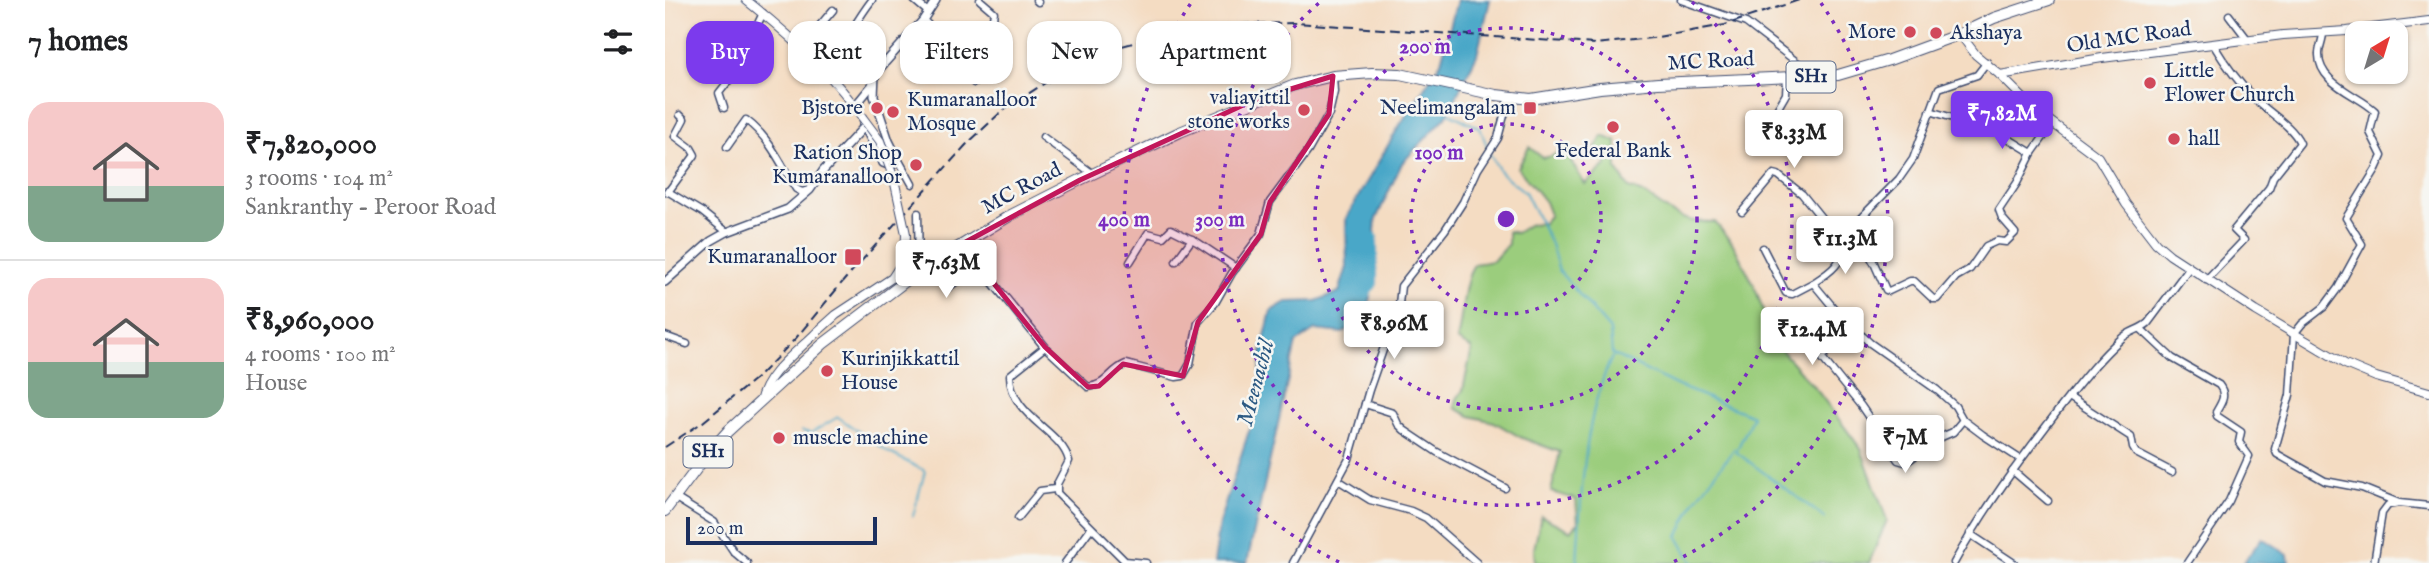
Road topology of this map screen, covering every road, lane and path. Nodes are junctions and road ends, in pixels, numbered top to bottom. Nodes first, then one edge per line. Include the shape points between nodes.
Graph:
1 (746, 0) edge
2 (872, 0) edge
3 (914, 0) edge
4 (936, 0) edge
5 (980, 0) edge
6 (1681, 0) edge
7 (2049, 0) edge
8 (833, 9) dead end
9 (928, 12) junction
10 (763, 13) junction
11 (2229, 15) dead end
12 (923, 20) joint
13 (823, 21) edge
14 (857, 21) edge
15 (992, 21) edge
16 (2429, 21) edge
17 (2323, 33) junction
18 (1960, 34) junction
19 (788, 38) edge
20 (2248, 40) junction
21 (2213, 44) junction
22 (1987, 62) junction
23 (2000, 75) junction
24 (1333, 76) junction
25 (1816, 76) junction
26 (1787, 77) junction
27 (834, 84) edge
28 (873, 85) junction
29 (1509, 97) junction
30 (855, 106) junction
31 (724, 108) dead end
32 (1930, 111) junction
33 (680, 115) dead end
34 (862, 117) junction
35 (2052, 125) junction
36 (864, 127) junction
37 (1043, 137) dead end
38 (727, 147) dead end
39 (1775, 147) dead end
40 (2032, 153) junction
41 (897, 157) junction
42 (1093, 174) junction
43 (912, 184) dead end
44 (810, 190) junction
45 (667, 191) edge
46 (1742, 212) dead end
47 (918, 213) dead end
48 (1853, 225) junction
49 (727, 232) junction
50 (1192, 239) junction
51 (1840, 241) junction
52 (962, 244) junction
53 (1763, 248) dead end
54 (1176, 261) dead end
55 (1130, 262) dead end
56 (931, 265) junction
57 (1236, 268) junction
58 (2189, 268) junction
59 (919, 271) junction
60 (969, 272) dead end
61 (2206, 280) junction
62 (665, 282) edge
63 (1813, 283) junction
64 (1850, 325) junction
65 (2141, 329) junction
66 (2294, 334) junction
67 (665, 336) edge
68 (687, 344) dead end
69 (1045, 346) junction
70 (795, 353) junction
71 (804, 363) junction
72 (783, 366) junction
73 (791, 376) junction
74 (2429, 392) edge
75 (2070, 397) junction
76 (760, 401) junction
77 (1365, 404) junction
78 (1963, 420) junction
79 (2020, 459) junction
80 (2013, 471) junction
81 (2172, 472) dead end
82 (1338, 480) junction
83 (1505, 488) dead end
84 (1055, 489) junction
85 (674, 497) junction
86 (2048, 500) dead end
87 (2399, 503) junction
88 (2429, 506) edge
89 (665, 511) edge
90 (1018, 518) dead end
91 (1091, 528) junction
92 (1970, 534) junction
93 (1124, 562) edge
94 (747, 563) edge
95 (1065, 563) edge
96 (1146, 563) edge
97 (1293, 563) edge
98 (1477, 563) edge
99 (1954, 563) edge
100 (2014, 563) edge
101 (2187, 563) edge
102 (2374, 563) edge

1 - 10 main road
2 - 14 street
3 - 9 street
4 - 9 street
5 - 15 street via 994,12
6 - 25 street via 1746,23
7 - 18 main road, MC Road / SH1
8 - 13 street
9 - 12 street
10 - 19 main road
10 - 31 street via 734,74 719,93
11 - 20 street
12 - 28 street via 875,74
16 - 17 main road, Old MC Road
17 - 20 main road, Old MC Road
17 - 66 street via 2321,63 2337,86 2375,111 2370,132 2382,156 2346,218 2361,244 2324,307
18 - 22 main road
18 - 25 main road, MC Road / SH1 via 1871,66
20 - 21 main road, Old MC Road
21 - 23 main road, Old MC Road
21 - 61 street via 2232,74 2290,130 2300,146 2234,230 2244,240
22 - 23 main road
22 - 32 street via 1976,75 1938,88
23 - 35 main road
24 - 29 main road, MC Road / SH1 via 1399,74
24 - 42 main road, MC Road / SH1 via 1252,101
24 - 57 street via 1329,114 1308,152 1270,202 1261,234
25 - 26 main road, MC Road / SH1
26 - 29 main road, MC Road / SH1 via 1658,83 1531,99
26 - 39 street via 1786,93 1775,113 1788,125
27 - 30 main road
28 - 30 street
28 - 41 street
29 - 77 street via 1501,129 1457,212 1401,286
30 - 34 main road
32 - 40 street via 1996,131
32 - 48 street via 1913,159
33 - 45 street via 684,119 675,136 695,155
34 - 36 street
34 - 70 main road, bridge via 880,142 894,179 906,233 905,258 892,278 836,314
35 - 40 street
35 - 58 main road via 2098,157 2156,243
36 - 41 street via 883,163 891,166
36 - 44 street
37 - 42 street
38 - 44 street via 746,120 769,144 796,189
40 - 48 street via 1999,210 2015,233 2006,242 1986,246 1970,269 1937,299 1914,281 1886,290
41 - 43 street
42 - 52 main road, MC Road / SH1
44 - 49 street via 788,209
45 - 49 street
46 - 51 street via 1774,174 1803,194
47 - 59 street
48 - 51 street
49 - 62 street
50 - 54 street
50 - 55 street via 1171,229 1163,237 1148,233
50 - 57 street
51 - 63 street via 1835,268
52 - 56 main road, MC Road / SH1
52 - 69 street
53 - 63 street via 1786,293
56 - 59 main road, MC Road / SH1
56 - 60 street via 949,287
57 - 69 street via 1198,322 1190,364 1183,376 1126,364 1098,386 1087,387
58 - 61 main road
58 - 65 street
59 - 71 main road, MC Road / SH1
61 - 66 main road
63 - 64 street
64 - 78 street via 1937,390
64 - 78 street via 1823,359 1898,460 1909,460 1953,432
65 - 75 street via 2122,338
65 - 101 street via 2172,358 2219,385 2224,400 2217,416 2241,432 2239,442 2249,456 2229,500
66 - 74 main road via 2345,364
66 - 87 street via 2290,395 2275,452 2325,481 2362,488
67 - 68 street
69 - 84 street via 1009,377 1022,406 1067,453 1069,461
70 - 71 street
70 - 72 main road
71 - 73 main road, MC Road / SH1
72 - 73 street
72 - 76 main road via 763,388
73 - 76 main road, MC Road / SH1
75 - 79 street
75 - 81 street via 2131,437 2136,453
76 - 85 main road, MC Road / SH1 via 709,452
77 - 82 street
77 - 83 street via 1393,413 1404,430
78 - 79 street
79 - 80 street
80 - 86 street
80 - 92 street
82 - 97 street
82 - 98 street via 1370,500 1426,518
84 - 90 street via 1040,491
84 - 91 street
85 - 89 main road, MC Road / SH1
85 - 94 street via 714,522
87 - 88 street
87 - 102 street via 2388,505 2382,513
91 - 93 street
91 - 95 street
92 - 99 street
92 - 100 street
93 - 96 street

